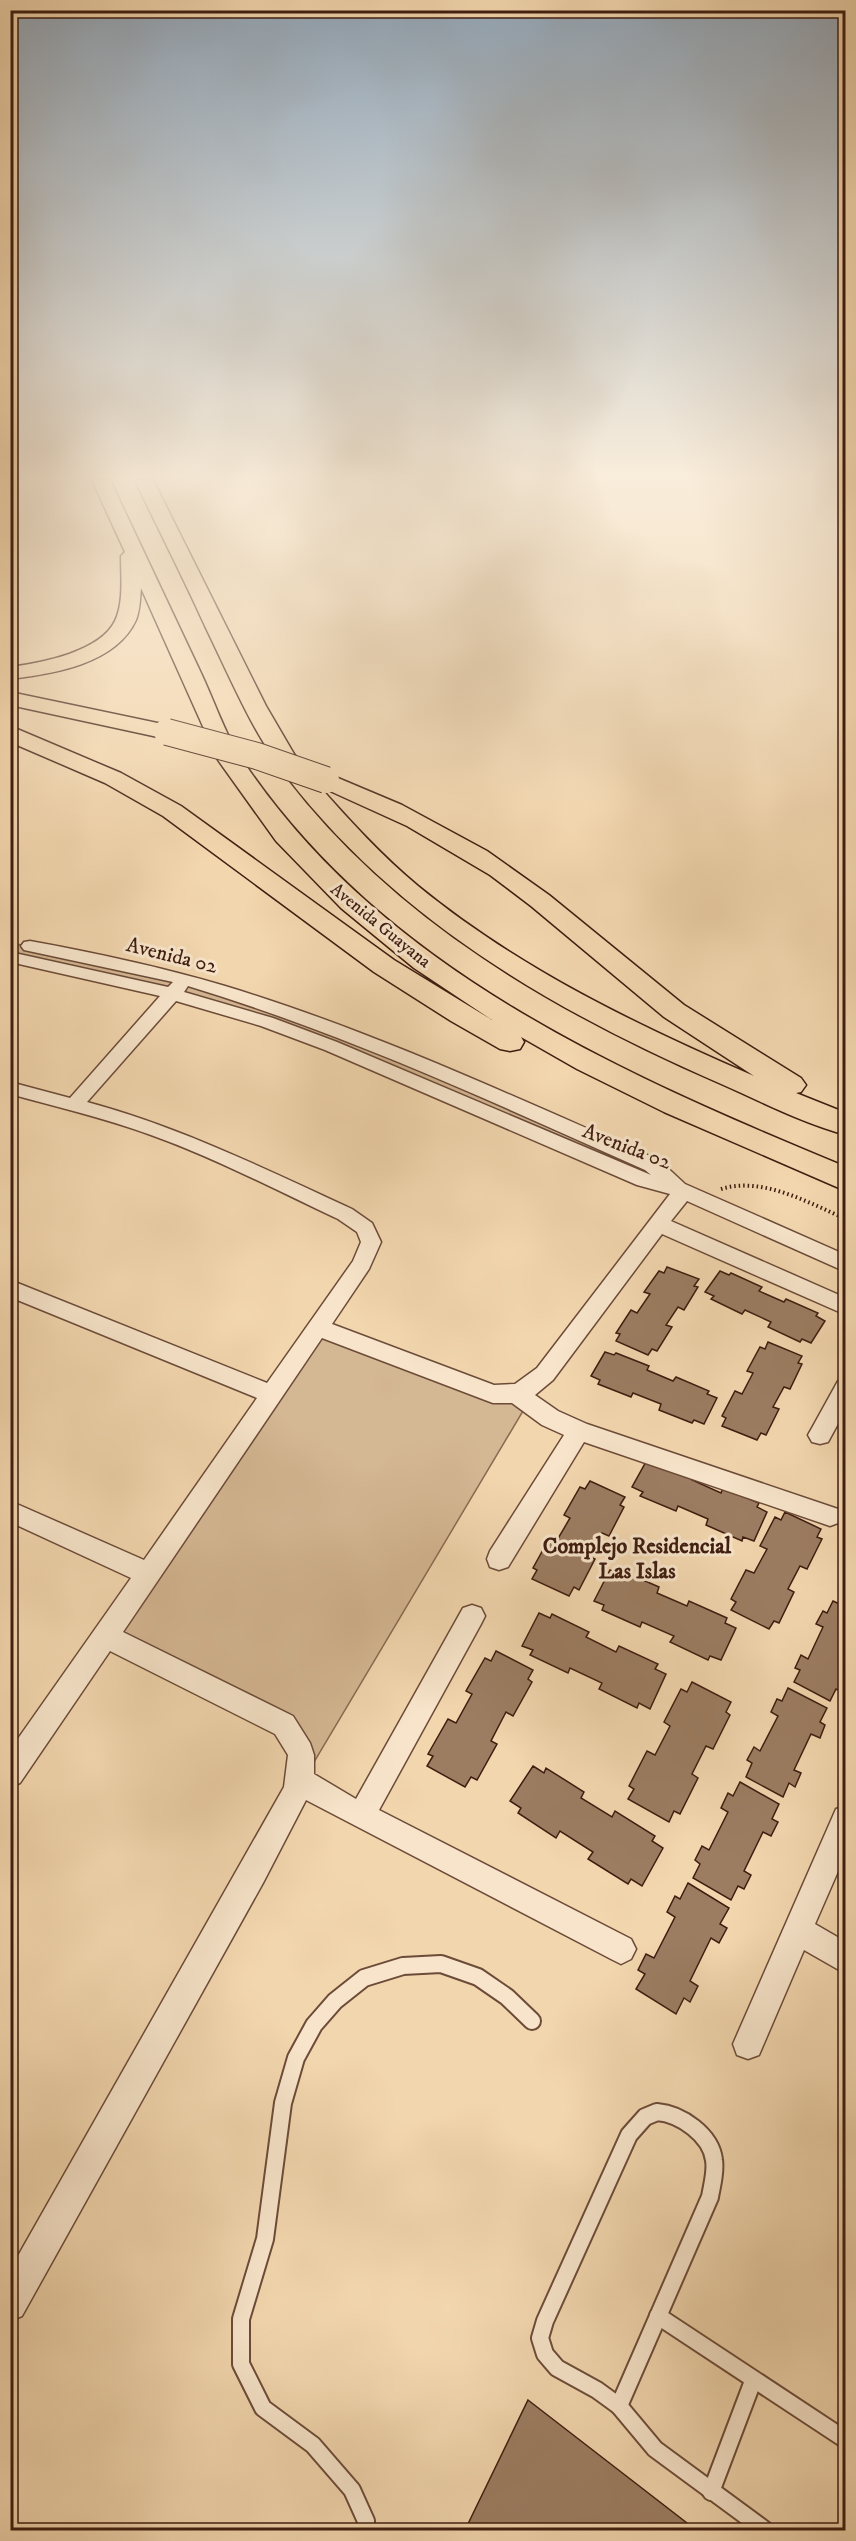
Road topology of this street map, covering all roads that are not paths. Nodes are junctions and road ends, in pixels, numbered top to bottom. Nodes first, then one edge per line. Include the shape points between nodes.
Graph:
1 (129, 599) edge
2 (155, 599) edge
3 (203, 599) edge
4 (10, 673) edge
5 (10, 698) edge
6 (10, 733) edge
7 (10, 942) edge
8 (10, 957) edge
9 (179, 987) junction
10 (10, 1088) edge
11 (74, 1105) junction
12 (846, 1115) edge
13 (846, 1125) edge
14 (725, 1130) junction
15 (846, 1180) edge
16 (683, 1191) junction
17 (658, 1224) junction
18 (846, 1264) edge
19 (10, 1288) edge
20 (846, 1307) edge
21 (318, 1328) junction
22 (846, 1387) edge
23 (517, 1394) junction
24 (272, 1395) junction
25 (579, 1431) junction
26 (820, 1436) dead end
27 (10, 1511) edge
28 (830, 1516) dead end
29 (500, 1559) dead end
30 (149, 1574) junction
31 (472, 1616) dead end
32 (106, 1636) junction
33 (10, 1774) edge
34 (300, 1781) junction
35 (361, 1816) junction
36 (846, 1819) edge
37 (797, 1930) junction
38 (621, 1949) dead end
39 (846, 1959) edge
40 (532, 2021) dead end
41 (748, 2044) dead end
42 (10, 2304) edge
43 (658, 2316) junction
44 (753, 2381) junction
45 (619, 2406) junction
46 (846, 2440) edge
47 (711, 2492) junction
48 (366, 2530) edge
49 (765, 2530) edge

1 - 4 main road via 128,614 109,641 82,656
2 - 14 main road, Avenida Guayana via 230,760 277,828 320,875 388,934 492,1006 589,1063
3 - 13 main road via 273,739 319,802 398,881 463,932 576,1002 700,1065
5 - 12 main road, bridge via 257,756 398,811 479,857 532,895 697,1027
6 - 14 main road via 113,778 172,811 348,941 460,1015 576,1072
7 - 9 street, Avenida 02 via 106,961
8 - 9 street, Avenida 02
9 - 11 street
9 - 16 street, Avenida 02 via 293,1031 644,1180
10 - 11 street
11 - 21 street via 200,1147 345,1214 365,1228 371,1242 368,1253
14 - 15 main road, Avenida Guayana
16 - 17 street
16 - 18 street, Avenida 02
17 - 20 street
17 - 23 street via 545,1374
19 - 24 street
21 - 23 street via 493,1394
21 - 24 street
22 - 26 street
23 - 25 street via 550,1418
24 - 30 street
25 - 28 street
25 - 29 street
27 - 30 street
30 - 32 street
31 - 35 street
32 - 33 street
32 - 34 street via 284,1725 301,1755
34 - 35 street
34 - 42 street via 247,1883
35 - 38 street
36 - 37 street
37 - 39 street
37 - 41 street
40 - 48 lane via 478,1977 441,1964 403,1966 364,1978 335,2001 314,2025 296,2058 283,2103 265,2238 241,2319 241,2364 263,2408 313,2445 352,2490
43 - 44 lane
43 - 45 lane
43 - 45 lane via 710,2197 716,2171 711,2148 697,2131 672,2115 656,2112 641,2120 629,2135 540,2338 545,2354 557,2368
44 - 46 lane
44 - 47 lane
45 - 47 lane via 655,2449
47 - 49 lane

